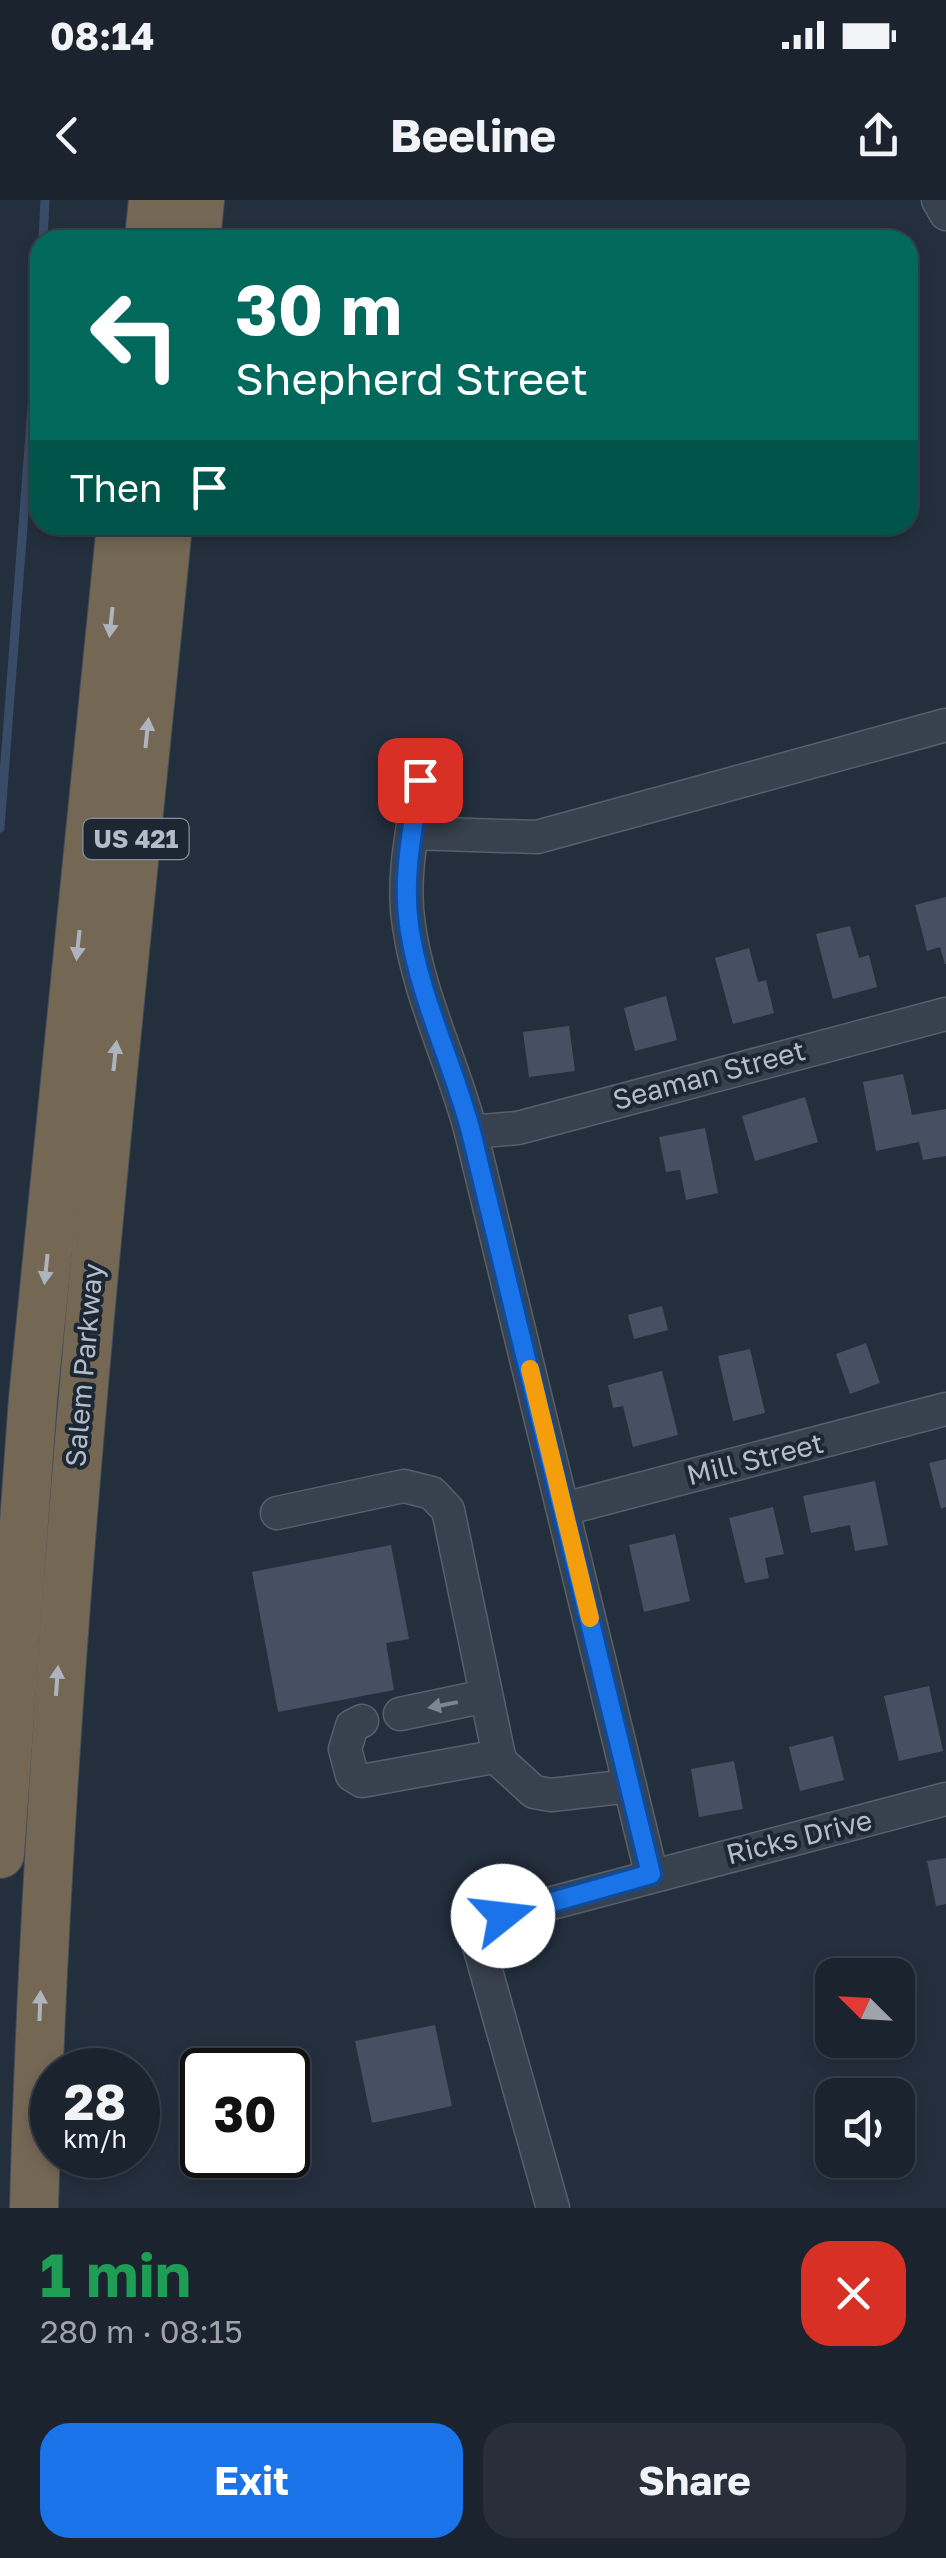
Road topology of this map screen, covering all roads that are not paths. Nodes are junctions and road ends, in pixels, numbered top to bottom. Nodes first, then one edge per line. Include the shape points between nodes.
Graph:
1 (153, 200) edge
2 (200, 200) edge
3 (938, 200) edge
4 (946, 214) edge
5 (150, 230) edge
6 (197, 230) edge
7 (119, 535) edge
8 (167, 535) edge
9 (946, 725) edge
10 (420, 780) dead end
11 (412, 832) junction
12 (946, 1014) edge
13 (471, 1132) junction
14 (946, 1409) edge
15 (564, 1509) junction
16 (277, 1514) dead end
17 (486, 1696) junction
18 (400, 1714) dead end
19 (362, 1721) dead end
20 (499, 1756) junction
21 (630, 1786) junction
22 (946, 1798) edge
23 (0, 1854) edge
24 (651, 1874) junction
25 (34, 2208) edge
26 (554, 2208) edge

1 - 5 highway
2 - 6 highway
3 - 4 street
7 -> 23 highway, Salem Parkway / US 421 via 31,1418
25 -> 8 highway, Salem Parkway / US 421 via 44,1899 65,1570
9 - 11 street via 537,836
10 - 11 street
11 - 13 street via 409,927
12 - 13 street, Seaman Street via 518,1128
13 - 15 street
14 - 15 street, Mill Street
15 - 21 street
16 - 17 street via 404,1486 420,1486 441,1500
17 -> 18 street
17 - 20 street
19 - 20 street via 352,1726 345,1749 352,1775 362,1782
20 - 21 street via 534,1792
21 - 24 street
22 - 24 street, Ricks Drive
24 - 26 street, Ricks Drive via 503,1916 479,1946

